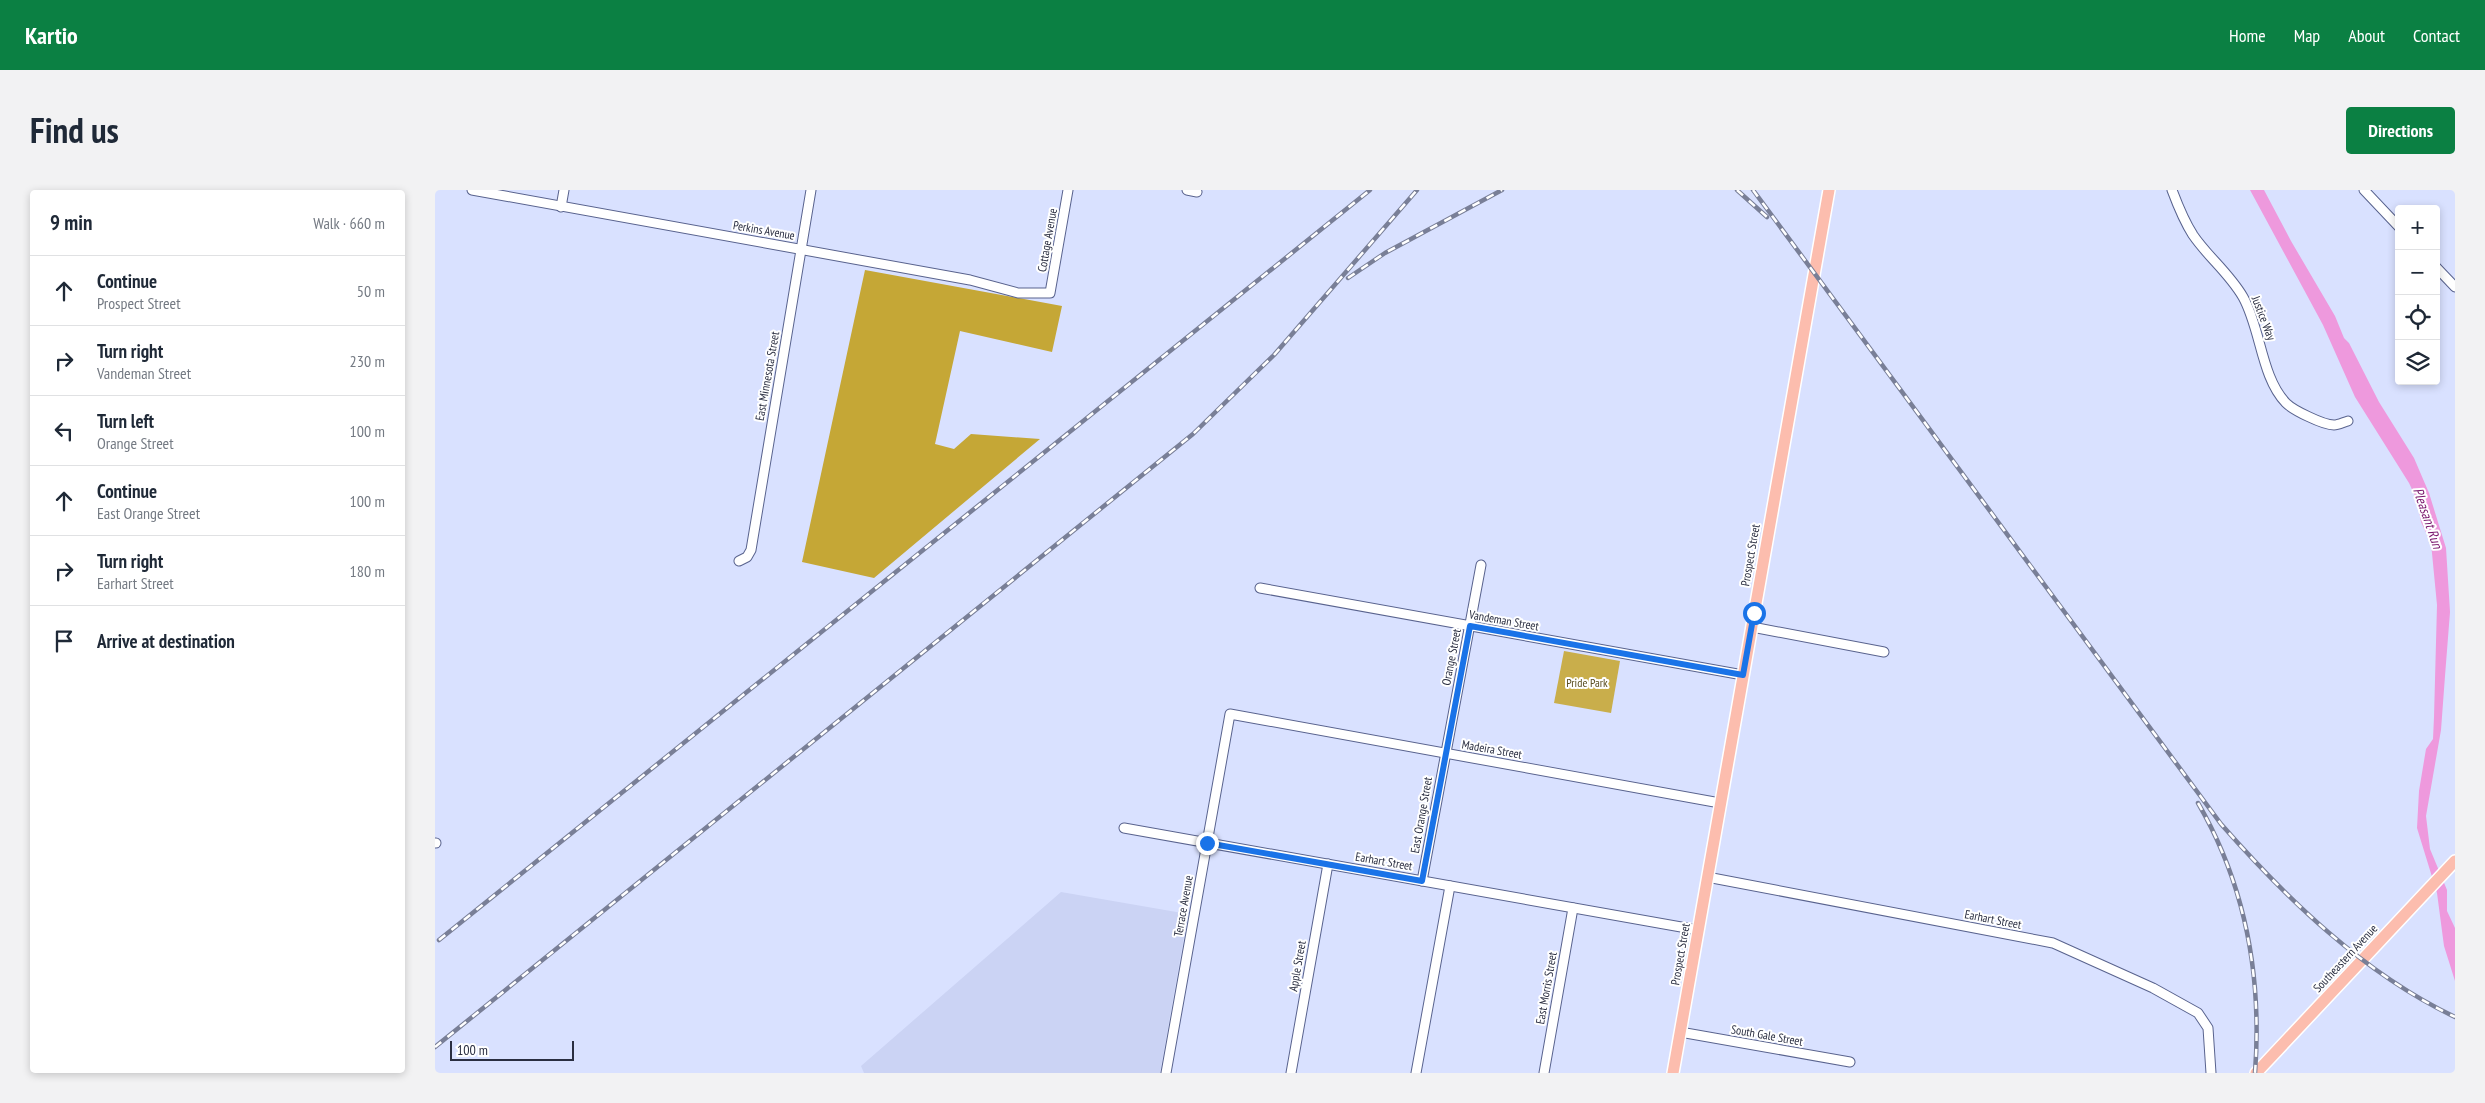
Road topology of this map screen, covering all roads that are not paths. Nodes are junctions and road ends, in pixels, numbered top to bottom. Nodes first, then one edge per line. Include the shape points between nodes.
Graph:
1 (472, 190) edge
2 (564, 190) edge
3 (811, 190) edge
4 (1068, 190) edge
5 (1187, 190) edge
6 (1829, 190) edge
7 (2172, 190) edge
8 (2363, 190) edge
9 (1197, 192) dead end
10 (561, 206) junction
11 (2395, 223) edge
12 (801, 250) junction
13 (2440, 271) edge
14 (2455, 287) edge
15 (1050, 293) joint
16 (2348, 421) dead end
17 (739, 562) dead end
18 (1481, 565) dead end
19 (1260, 588) dead end
20 (1470, 626) junction
21 (1752, 627) junction
22 (1884, 652) dead end
23 (1743, 675) junction
24 (1230, 714) joint
25 (1445, 753) junction
26 (1720, 803) junction
27 (1124, 828) dead end
28 (1207, 843) junction
29 (2453, 863) edge
30 (1328, 864) junction
31 (1707, 878) junction
32 (1422, 881) junction
33 (1450, 886) junction
34 (1573, 908) junction
35 (1698, 930) junction
36 (1680, 1032) junction
37 (1850, 1062) dead end
38 (1166, 1073) edge
39 (1291, 1073) edge
40 (1416, 1073) edge
41 (1544, 1073) edge
42 (1673, 1073) edge
43 (2211, 1073) edge
44 (2256, 1073) edge

1 - 10 street, Perkins Avenue
2 - 10 street
3 - 12 street, East Minnesota Street
4 - 15 street, Cottage Avenue
5 - 9 street
6 - 21 main road, Prospect Street
7 - 16 street, Justice Way via 2194,236 2230,276 2244,299 2273,385 2287,404 2333,425
8 - 11 street
10 - 12 street, Perkins Avenue
12 - 15 street, Perkins Avenue via 970,280 1018,293
12 - 17 street, East Minnesota Street via 751,550
13 - 14 street
18 - 20 street, Orange Street
19 - 20 street, Vandeman Street
20 - 23 street, Vandeman Street
20 - 25 street, Orange Street
21 - 22 street
21 - 23 main road, Prospect Street
23 - 26 main road, Prospect Street
24 - 25 street, Madeira Street
24 - 28 street, Terrace Avenue
25 - 26 street, Madeira Street
25 - 32 street, East Orange Street
26 - 31 main road, Prospect Street
27 - 28 street, Earhart Street
28 - 30 street, Earhart Street
28 - 38 street, Terrace Avenue
29 - 44 main road, Southeastern Avenue
30 - 32 street, Earhart Street
30 - 39 street, Apple Street
31 - 35 main road, Prospect Street
31 - 43 street, Earhart Street via 2053,943 2153,988 2198,1014 2208,1028
32 - 33 street, Earhart Street
33 - 34 street, Earhart Street
33 - 40 street
34 - 35 street, Earhart Street
34 - 41 street, East Morris Street
35 - 36 main road, Prospect Street
36 - 37 street, South Gale Street
36 - 42 main road, Prospect Street

